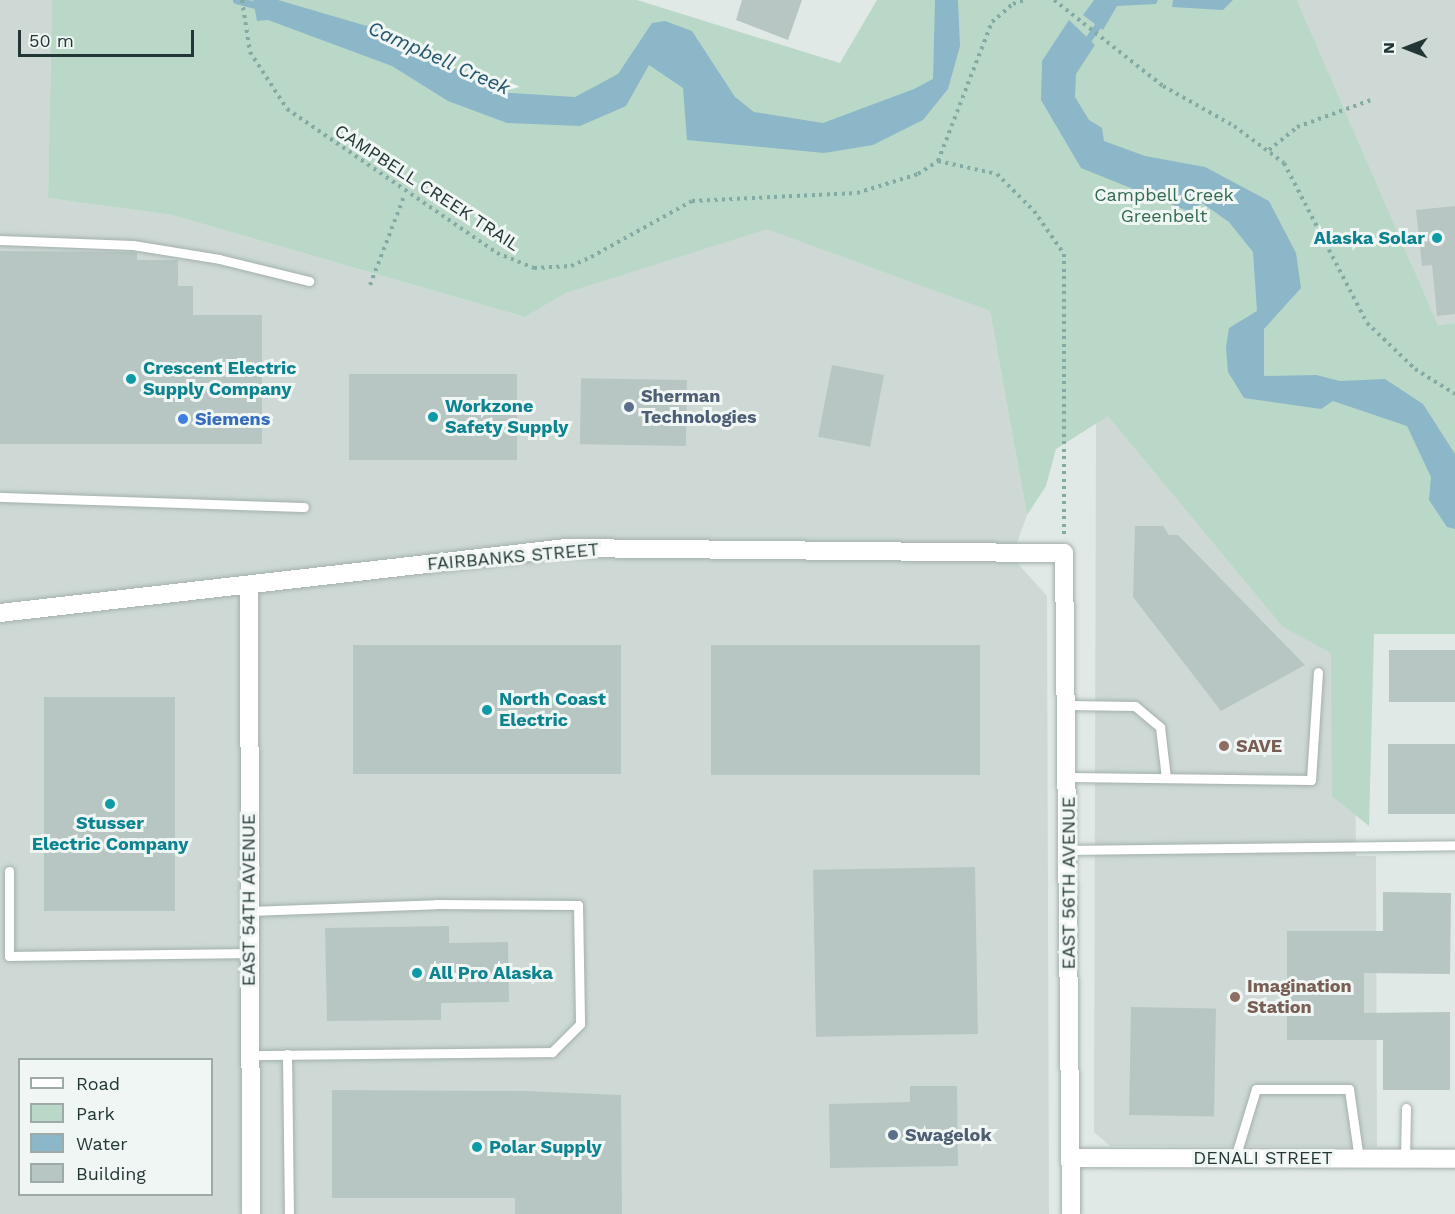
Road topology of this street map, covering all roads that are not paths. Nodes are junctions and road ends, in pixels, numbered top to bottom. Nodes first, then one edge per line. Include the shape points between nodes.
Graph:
1 (0, 240) edge
2 (309, 281) dead end
3 (0, 497) edge
4 (304, 507) dead end
5 (1064, 553) joint
6 (249, 585) junction
7 (0, 613) edge
8 (1318, 672) dead end
9 (1068, 705) junction
10 (1069, 777) junction
11 (1166, 778) junction
12 (1455, 845) edge
13 (1069, 850) junction
14 (9, 871) dead end
15 (249, 911) junction
16 (249, 953) junction
17 (287, 1054) junction
18 (249, 1055) junction
19 (1406, 1108) dead end
20 (1072, 1158) junction
21 (1235, 1158) junction
22 (1359, 1159) junction
23 (1405, 1159) junction
24 (1455, 1159) edge
25 (251, 1214) edge
26 (289, 1214) edge
27 (1071, 1214) edge

1 - 2 lane via 133,245 219,259
3 - 4 lane
5 - 6 street, FAIRBANKS STREET via 566,548
5 - 9 street, EAST 56TH AVENUE
6 - 7 street, FAIRBANKS STREET
6 - 15 street, EAST 54TH AVENUE
8 - 11 lane via 1311,780
9 - 10 street, EAST 56TH AVENUE
9 - 11 lane via 1136,706 1160,728
10 - 11 lane
10 - 13 street, EAST 56TH AVENUE
12 - 13 lane
13 - 20 street, EAST 56TH AVENUE
14 - 16 lane via 9,956
15 - 16 street, EAST 54TH AVENUE
15 - 17 lane via 436,904 578,905 580,1024 552,1052
16 - 18 street, EAST 54TH AVENUE
17 - 18 lane
17 - 26 lane
18 - 25 street, EAST 54TH AVENUE
19 - 23 lane
20 - 21 street, DENALI STREET
20 - 27 street, EAST 56TH AVENUE
21 - 22 street, DENALI STREET
21 - 22 lane via 1256,1089 1349,1089
22 - 23 street, DENALI STREET
23 - 24 street, DENALI STREET

